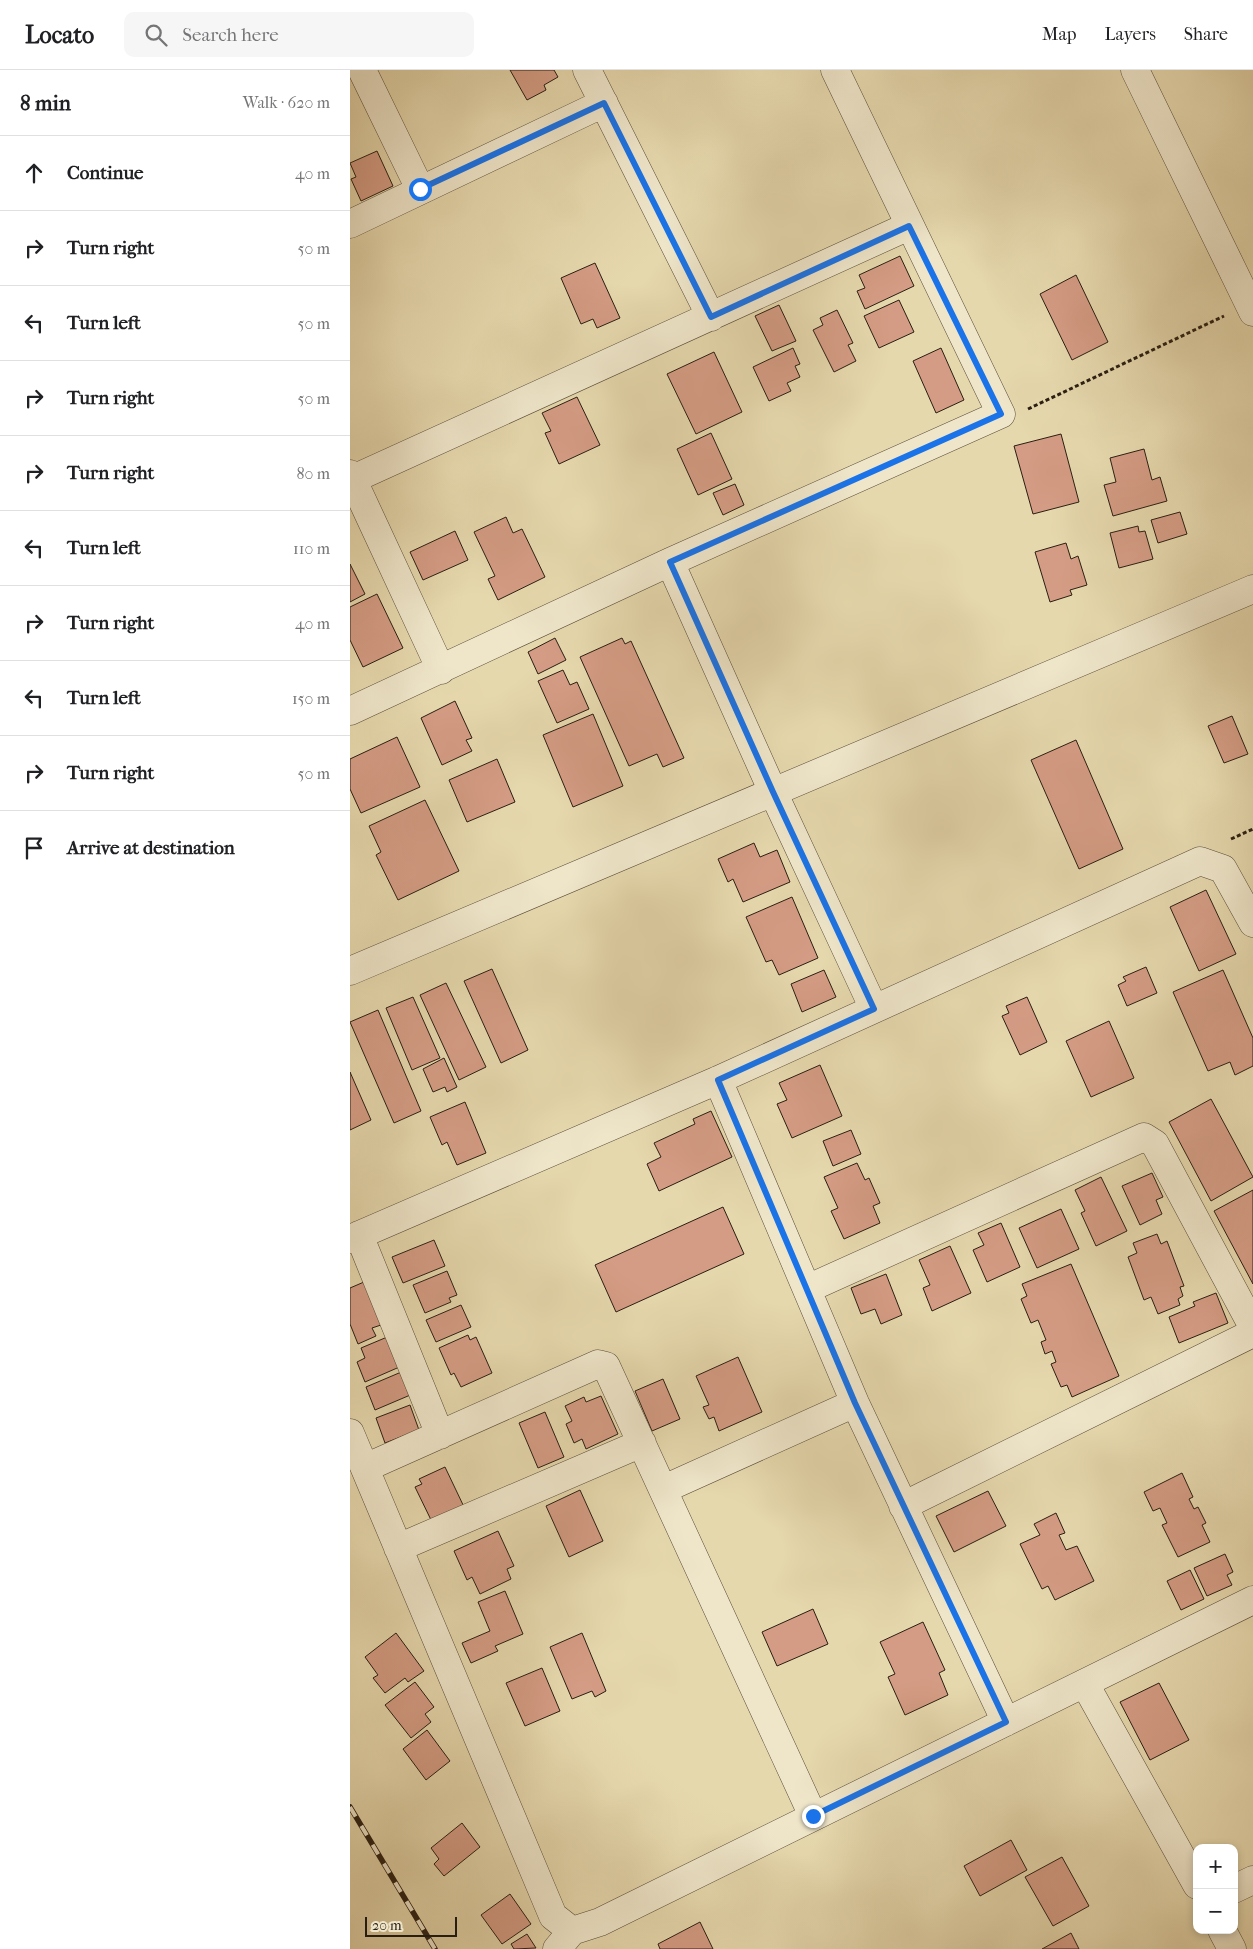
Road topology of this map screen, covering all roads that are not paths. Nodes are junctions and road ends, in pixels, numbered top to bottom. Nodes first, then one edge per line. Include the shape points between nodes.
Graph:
1 (362, 70) edge
2 (587, 70) edge
3 (835, 70) edge
4 (1135, 70) edge
5 (604, 103) junction
6 (420, 189) junction
7 (350, 224) edge
8 (909, 226) junction
9 (1251, 308) edge
10 (711, 317) junction
11 (351, 477) edge
12 (670, 562) junction
13 (1253, 590) edge
14 (441, 670) junction
15 (350, 711) edge
16 (773, 792) junction
17 (1253, 923) edge
18 (350, 971) edge
19 (874, 1009) junction
20 (718, 1080) junction
21 (354, 1237) edge
22 (808, 1289) junction
23 (1253, 1327) edge
24 (1253, 1333) edge
25 (855, 1403) junction
26 (350, 1433) edge
27 (440, 1435) junction
28 (642, 1443) junction
29 (364, 1468) junction
30 (664, 1488) junction
31 (903, 1506) junction
32 (398, 1548) junction
33 (1253, 1600) edge
34 (1085, 1684) junction
35 (1006, 1722) junction
36 (813, 1816) junction
37 (1193, 1878) edge
38 (1253, 1880) edge
39 (1238, 1887) edge
40 (1224, 1934) edge
41 (565, 1940) edge
42 (1232, 1949) edge

1 - 6 street
2 - 5 street
3 - 8 street
4 - 9 street
5 - 6 street
5 - 10 street
6 - 7 street
8 - 10 street
8 - 12 street via 1001,414
10 - 11 street
11 - 14 street
12 - 14 street
12 - 16 street
13 - 16 street
14 - 15 street
16 - 18 street
16 - 19 street
17 - 19 street via 1223,869 1200,861
19 - 20 street
20 - 21 street
20 - 22 street
21 - 27 street
22 - 23 street via 1144,1137 1155,1144
22 - 25 street
24 - 31 street
25 - 30 street
25 - 31 street
26 - 29 street
27 - 28 street via 598,1364 606,1366
27 - 29 street
28 - 30 street
28 - 32 street
29 - 32 street
30 - 36 street
31 - 35 street
32 - 41 street
33 - 34 street
34 - 35 street
34 - 37 street
35 - 36 street
36 - 41 street
38 - 39 street
40 - 42 street

